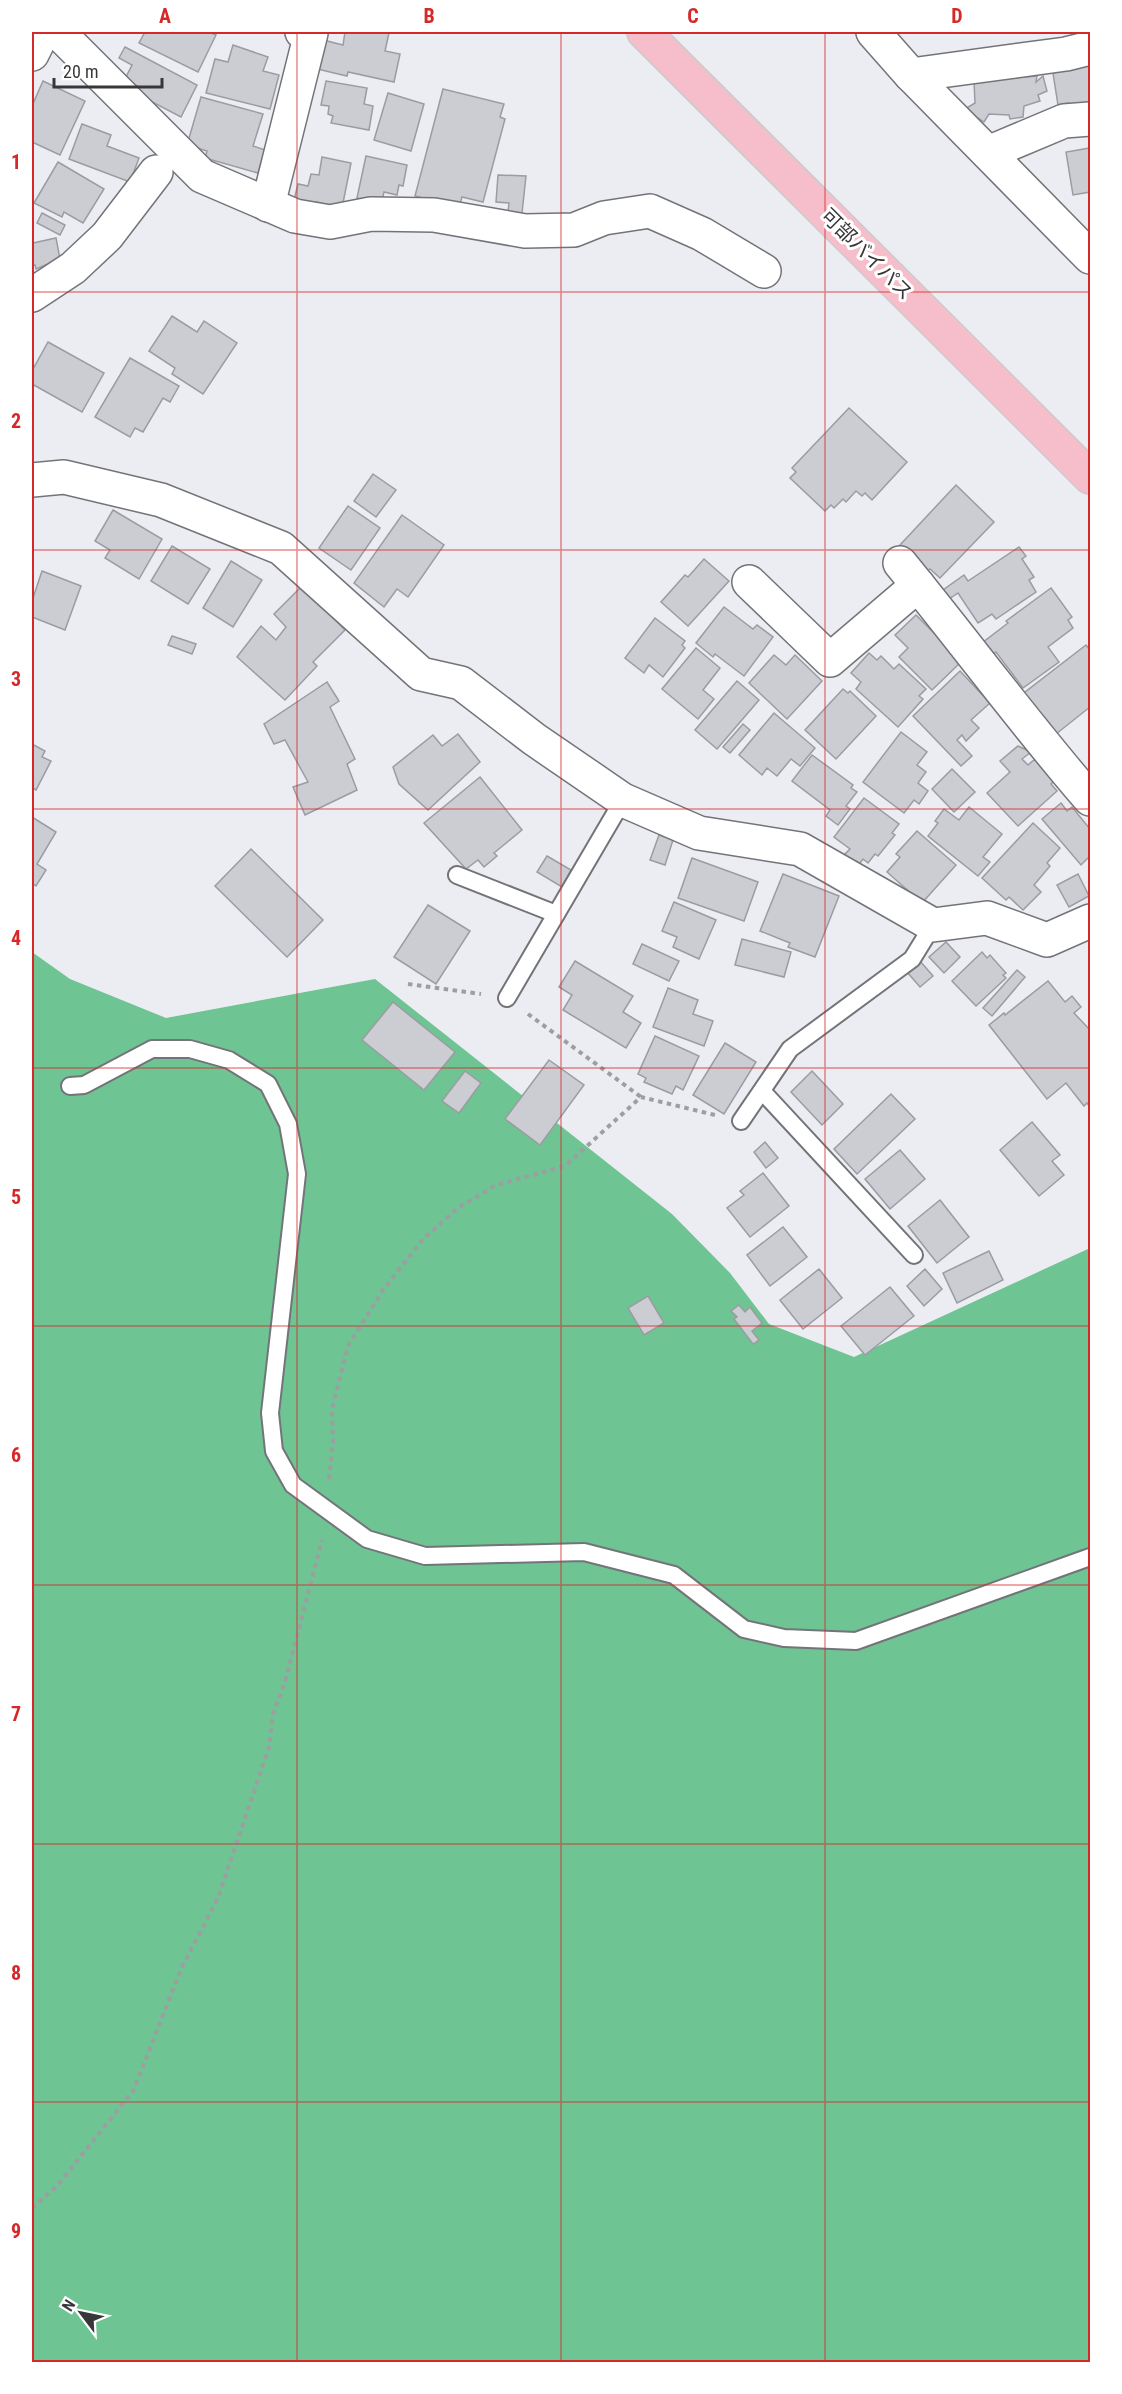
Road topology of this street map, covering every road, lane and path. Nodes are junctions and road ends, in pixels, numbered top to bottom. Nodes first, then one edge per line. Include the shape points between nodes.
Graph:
1 (43, 32) edge
2 (58, 32) edge
3 (302, 32) edge
4 (644, 32) edge
5 (873, 32) edge
6 (1090, 48) edge
7 (32, 54) edge
8 (911, 75) junction
9 (1090, 118) edge
10 (988, 153) junction
11 (156, 172) dead end
12 (268, 205) junction
13 (1090, 257) edge
14 (764, 271) dead end
15 (32, 295) edge
16 (1090, 477) edge
17 (32, 480) edge
18 (748, 582) dead end
19 (1090, 799) edge
20 (623, 800) junction
21 (457, 875) dead end
22 (555, 914) junction
23 (1090, 921) edge
24 (933, 925) junction
25 (408, 984) dead end
26 (507, 998) junction
27 (70, 1086) dead end
28 (762, 1091) junction
29 (641, 1097) junction
30 (741, 1121) joint
31 (914, 1255) dead end
32 (328, 1484) dead end
33 (322, 1538) dead end
34 (1090, 1557) edge
35 (32, 2208) edge

1 - 7 street
2 - 12 street via 202,176
3 - 12 street via 310,33
4 - 16 highway, 可部バイパス
5 - 8 street
6 - 8 street
8 - 10 street
9 - 10 street via 1064,121
10 - 13 street
11 - 15 street via 107,236 73,268
12 - 14 street via 295,216 330,222 371,214 434,215 525,231 574,230 604,218 650,211 702,234
17 - 20 street via 64,477 160,500 281,548 421,674 461,683 534,740
18 - 19 street via 830,660 909,574
20 - 22 lane
20 - 24 street via 699,832 800,849
21 - 22 lane
22 - 26 lane
23 - 24 street via 1047,940 987,918
24 - 28 lane via 912,959 790,1049
25 - 26 path
26 - 29 path
27 - 34 lane via 84,1085 152,1049 190,1049 229,1060 268,1084 288,1124 297,1174 270,1413 274,1450 293,1485 367,1539 425,1556 584,1552 674,1575 744,1629 784,1638 856,1641
28 - 30 lane
28 - 31 lane
29 - 30 path
29 - 32 path via 565,1166 496,1185 458,1208 423,1239 383,1290 348,1346 332,1409
33 - 35 path via 273,1714 269,1747 218,1898 182,1967 133,2091 57,2186

